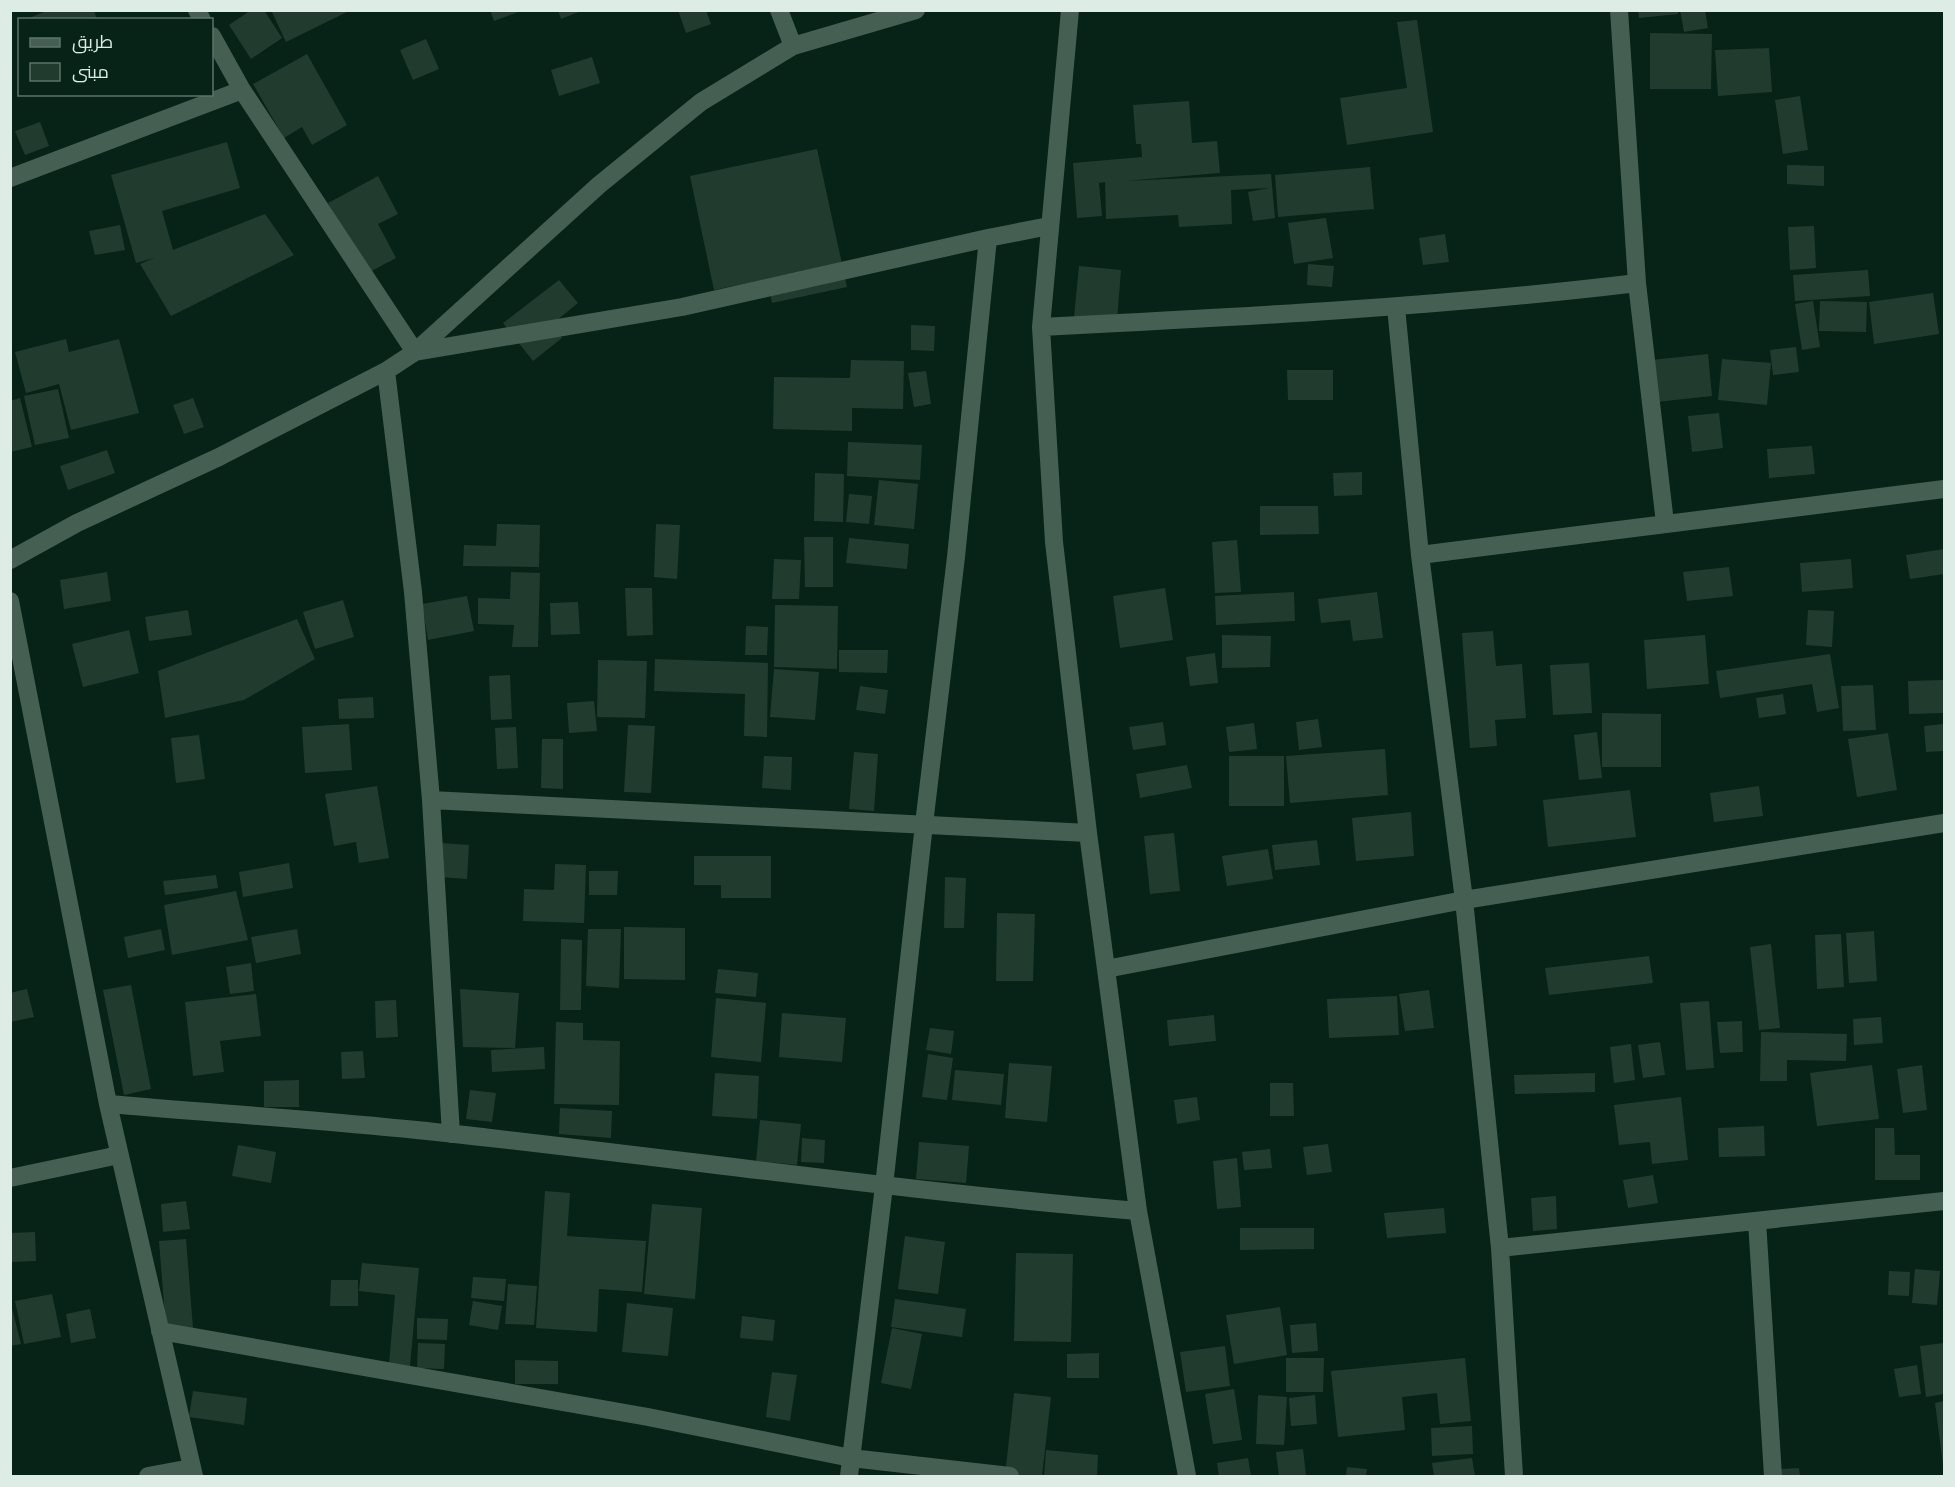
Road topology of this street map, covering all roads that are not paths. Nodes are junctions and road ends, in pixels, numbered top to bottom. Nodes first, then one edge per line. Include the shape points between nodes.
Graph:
1 (779, 10) edge
2 (916, 10) edge
3 (1070, 10) edge
4 (1618, 10) edge
5 (213, 38) edge
6 (793, 46) junction
7 (242, 90) junction
8 (10, 178) edge
9 (1049, 226) junction
10 (988, 238) junction
11 (1637, 284) junction
12 (1396, 307) junction
13 (1041, 327) junction
14 (415, 352) junction
15 (386, 371) junction
16 (1944, 489) edge
17 (1665, 524) junction
18 (1420, 555) junction
19 (10, 561) edge
20 (10, 601) edge
21 (431, 800) junction
22 (1944, 823) edge
23 (924, 824) junction
24 (1088, 832) junction
25 (1464, 900) junction
26 (1106, 969) junction
27 (108, 1104) junction
28 (452, 1134) junction
29 (119, 1155) junction
30 (10, 1178) edge
31 (884, 1186) junction
32 (1944, 1201) edge
33 (1138, 1211) junction
34 (1757, 1221) junction
35 (1500, 1248) junction
36 (160, 1332) junction
37 (850, 1467) edge
38 (192, 1472) edge
39 (148, 1476) edge
40 (1010, 1476) edge
41 (1187, 1476) edge
42 (1514, 1476) edge
43 (1773, 1476) edge

1 - 6 street
2 - 6 street
3 - 9 street
4 - 11 street
5 - 7 street
6 - 14 street via 701,102 599,184
7 - 8 street
7 - 14 street
9 - 10 street
9 - 13 street
10 - 14 street via 682,307
10 - 23 street
11 - 12 street
11 - 17 street
12 - 13 street
12 - 18 street
13 - 24 street via 1054,542
14 - 15 street
15 - 19 street via 219,457 77,523
15 - 21 street via 413,592
16 - 17 street
17 - 18 street
18 - 25 street
20 - 27 street
21 - 23 street
21 - 28 street
22 - 25 street
23 - 24 street
23 - 31 street
24 - 26 street
25 - 26 street
25 - 35 street
26 - 33 street
27 - 28 street
27 - 29 street
28 - 31 street
29 - 30 street
29 - 36 street
31 - 33 street
31 - 37 street
32 - 34 street
33 - 41 street
34 - 35 street
34 - 43 street
35 - 42 street
36 - 37 street via 648,1418
36 - 38 street
37 - 40 street
38 - 39 street

